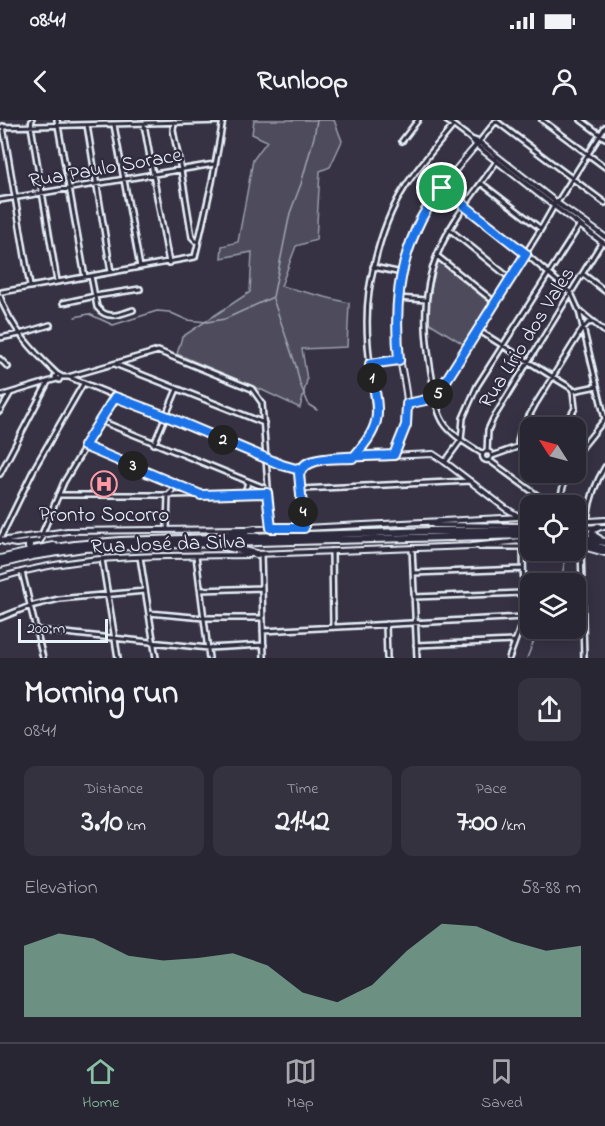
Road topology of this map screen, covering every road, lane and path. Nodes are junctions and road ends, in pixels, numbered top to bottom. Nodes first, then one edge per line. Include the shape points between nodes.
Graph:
1 (10, 120) edge
2 (32, 120) edge
3 (57, 120) edge
4 (81, 120) edge
5 (223, 120) edge
6 (418, 120) edge
7 (446, 120) edge
8 (542, 120) edge
9 (581, 120) edge
10 (174, 121) edge
11 (199, 121) edge
12 (497, 121) edge
13 (104, 122) edge
14 (129, 122) edge
15 (153, 122) edge
16 (114, 124) junction
17 (144, 124) junction
18 (80, 125) junction
19 (87, 125) junction
20 (1, 126) edge
21 (9, 126) junction
22 (31, 126) junction
23 (58, 126) junction
24 (453, 126) junction
25 (605, 127) edge
26 (600, 134) junction
27 (605, 138) edge
28 (402, 141) dead end
29 (478, 143) junction
30 (588, 154) junction
31 (497, 161) junction
32 (215, 164) junction
33 (605, 167) edge
34 (181, 170) junction
35 (153, 174) junction
36 (124, 179) junction
37 (572, 179) junction
38 (481, 183) junction
39 (98, 184) junction
40 (70, 188) junction
41 (442, 188) junction
42 (42, 193) junction
43 (15, 198) junction
44 (0, 200) edge
45 (605, 203) edge
46 (555, 204) junction
47 (465, 205) junction
48 (579, 226) junction
49 (449, 229) junction
50 (541, 229) junction
51 (604, 240) edge
52 (198, 243) junction
53 (526, 254) junction
54 (437, 256) junction
55 (169, 263) junction
56 (140, 267) junction
57 (373, 267) junction
58 (111, 272) junction
59 (402, 273) junction
60 (548, 274) junction
61 (583, 274) junction
62 (91, 276) junction
63 (85, 277) junction
64 (511, 279) junction
65 (57, 281) junction
66 (30, 286) junction
67 (140, 289) dead end
68 (605, 291) edge
69 (0, 293) edge
70 (571, 293) junction
71 (95, 296) junction
72 (398, 298) junction
73 (426, 300) junction
74 (63, 303) dead end
75 (496, 303) junction
76 (133, 310) dead end
77 (579, 311) junction
78 (594, 322) junction
79 (50, 325) dead end
80 (583, 327) junction
81 (478, 330) junction
82 (605, 332) edge
83 (20, 334) junction
84 (0, 338) edge
85 (503, 346) junction
86 (399, 360) junction
87 (1, 361) edge
88 (527, 361) junction
89 (112, 364) junction
90 (370, 364) junction
91 (8, 367) dead end
92 (57, 374) junction
93 (62, 377) junction
94 (68, 377) junction
95 (553, 377) junction
96 (57, 380) junction
97 (48, 382) junction
98 (83, 384) junction
99 (597, 386) junction
100 (177, 389) junction
101 (573, 392) junction
102 (10, 394) junction
103 (0, 396) edge
104 (115, 397) junction
105 (435, 398) junction
106 (407, 404) junction
107 (0, 411) edge
108 (166, 416) junction
109 (528, 417) edge
110 (570, 417) edge
111 (605, 419) edge
112 (100, 420) junction
113 (264, 423) junction
114 (520, 434) edge
115 (461, 440) junction
116 (586, 443) edge
117 (154, 444) junction
118 (84, 446) junction
119 (520, 446) joint
120 (487, 452) junction
121 (483, 454) junction
122 (394, 455) junction
123 (492, 456) junction
124 (266, 457) junction
125 (353, 458) junction
126 (489, 460) junction
127 (445, 462) junction
128 (605, 467) edge
129 (299, 470) junction
130 (0, 474) edge
131 (470, 481) junction
132 (248, 482) junction
133 (175, 483) junction
134 (302, 489) junction
135 (267, 491) junction
136 (245, 493) junction
137 (58, 495) junction
138 (168, 495) junction
139 (201, 495) junction
140 (537, 495) edge
141 (505, 508) junction
142 (520, 517) joint
143 (508, 518) junction
144 (605, 520) edge
145 (587, 521) joint
146 (520, 523) edge
147 (433, 524) junction
148 (508, 525) junction
149 (520, 527) edge
150 (602, 527) edge
151 (271, 528) junction
152 (304, 528) junction
153 (520, 528) edge
154 (167, 529) junction
155 (255, 529) junction
156 (586, 529) edge
157 (42, 534) junction
158 (586, 535) edge
159 (520, 538) edge
160 (190, 539) junction
161 (520, 539) edge
162 (0, 541) edge
163 (435, 542) dead end
164 (605, 542) edge
165 (29, 543) junction
166 (183, 544) junction
167 (75, 545) junction
168 (471, 546) junction
169 (586, 546) edge
170 (520, 547) edge
171 (412, 548) junction
172 (435, 548) junction
173 (332, 551) junction
174 (605, 551) edge
175 (259, 554) junction
176 (196, 556) junction
177 (140, 557) junction
178 (0, 559) edge
179 (102, 559) junction
180 (523, 561) edge
181 (579, 561) edge
182 (0, 564) edge
183 (523, 569) junction
184 (22, 572) junction
185 (413, 573) junction
186 (523, 573) edge
187 (0, 578) edge
188 (262, 588) junction
189 (201, 590) junction
190 (146, 591) junction
191 (520, 593) edge
192 (107, 594) junction
193 (414, 597) junction
194 (30, 606) junction
195 (149, 613) junction
196 (520, 617) edge
197 (0, 618) edge
198 (204, 618) junction
199 (263, 618) junction
200 (416, 622) junction
201 (386, 624) junction
202 (333, 627) junction
203 (520, 628) edge
204 (36, 630) junction
205 (263, 631) junction
206 (115, 639) junction
207 (515, 641) junction
208 (154, 642) junction
209 (264, 645) junction
210 (416, 645) junction
211 (208, 648) junction
212 (43, 658) edge
213 (118, 658) edge
214 (156, 658) edge
215 (209, 658) edge
216 (264, 658) edge
217 (387, 658) edge
218 (417, 658) edge
219 (509, 658) edge
220 (584, 658) edge

1 - 21 street
2 - 22 street
3 - 23 street
4 - 18 street
5 - 11 street
5 - 32 street
6 - 28 street
7 - 24 street
8 - 30 street
9 - 26 street
10 - 11 street
10 - 15 street
10 - 34 street
12 - 29 street
12 - 37 street
13 - 16 street
13 - 19 street
14 - 16 street
14 - 17 street
15 - 17 street
16 - 36 street
17 - 35 street
18 - 19 street
18 - 23 street
19 - 39 street
20 - 21 street
20 - 43 street
21 - 22 street
22 - 23 street
22 - 42 street
23 - 40 street
24 - 29 street
24 - 57 street via 405,188 390,215
25 - 26 street
26 - 27 street
26 - 30 street
29 - 31 street
29 - 41 street
29 - 46 street
30 - 33 street
30 - 37 street
31 - 38 street
31 - 46 street
32 - 34 street, Rua Paulo Sorace
32 - 52 street
34 - 35 street, Rua Paulo Sorace
34 - 52 street via 192,237
35 - 36 street, Rua Paulo Sorace
35 - 55 street
36 - 39 street, Rua Paulo Sorace
36 - 56 street
37 - 45 street
37 - 46 street
38 - 47 street
38 - 50 street
39 - 40 street, Rua Paulo Sorace
39 - 58 street
40 - 42 street, Rua Paulo Sorace
40 - 63 street
41 - 47 street
41 - 59 street via 422,218
42 - 43 street, Rua Paulo Sorace
42 - 65 street
43 - 44 street, Rua Paulo Sorace
43 - 66 street
46 - 48 street
46 - 50 street
46 - 51 street
47 - 49 street
47 - 53 street
48 - 51 street
48 - 60 street
49 - 54 street
49 - 64 street
50 - 53 street
51 - 61 street, Rua Lírio dos Vales
52 - 55 street via 195,257
53 - 60 street
53 - 64 street
54 - 73 street
54 - 75 street
55 - 56 street
56 - 58 street
57 - 59 street
57 - 90 street via 369,294
58 - 62 street
59 - 72 street
60 - 70 street
60 - 85 street
61 - 68 street
61 - 70 street, Rua Lírio dos Vales
62 - 63 street
62 - 71 street
63 - 65 street
64 - 75 street
65 - 66 street
66 - 69 street
67 - 71 street
69 - 83 street via 4,309
70 - 77 street
70 - 88 street, Rua Lírio dos Vales
71 - 74 street
71 - 76 street via 99,310 109,316
72 - 73 street
72 - 86 street
73 - 105 street via 426,337
75 - 81 street
77 - 78 street
77 - 80 street
78 - 80 street
78 - 82 street
79 - 83 street
80 - 95 street
80 - 99 street
81 - 85 street
81 - 105 street
83 - 84 street
83 - 92 street
85 - 88 street
85 - 115 street via 470,400
86 - 90 street
86 - 106 street
87 - 91 street
88 - 95 street
88 - 120 street, Rua Lírio dos Vales via 492,419
89 - 94 street
89 - 100 street
89 - 113 street via 158,351 252,389 262,403
90 - 125 street via 377,420
92 - 93 street
92 - 96 street
93 - 94 street
93 - 96 street
94 - 98 street
95 - 101 street
95 - 109 street
96 - 97 street
97 - 102 street
97 - 130 street
98 - 104 street
98 - 162 street via 35,467
99 - 101 street
99 - 111 street
100 - 108 street
100 - 113 street
101 - 110 street via 575,408
102 - 103 street
102 - 107 street
104 - 108 street
104 - 112 street
105 - 106 street
105 - 115 street via 446,426
106 - 122 street via 406,425
108 - 117 street
108 - 124 street
111 - 116 street
112 - 117 street
112 - 118 street
113 - 124 street
114 - 119 street
115 - 121 street
115 - 127 street
117 - 132 street
118 - 133 street
118 - 137 street
119 - 123 street
120 - 121 street
120 - 123 street
121 - 126 street
122 - 125 street
122 - 127 street via 430,454
123 - 126 street
124 - 129 street
124 - 135 street
125 - 129 street via 321,459
126 - 140 street
127 - 131 street
128 - 145 street via 592,492
129 - 134 street
131 - 134 street
131 - 141 street
132 - 135 street
132 - 136 street
133 - 138 street
133 - 139 street
134 - 152 street
135 - 136 street
135 - 151 street
136 - 139 street
137 - 138 street
137 - 157 street
138 - 139 street
138 - 154 street
141 - 142 street
141 - 143 street
142 - 143 street
143 - 147 street
143 - 148 street
144 - 145 street
146 - 148 street
147 - 148 street
147 - 152 street
148 - 149 street
150 - 156 street
150 - 164 highway via 592,534
151 - 152 street
151 - 155 street
153 - 160 highway
154 - 155 street
154 - 157 street
155 - 160 highway
157 - 162 street
157 - 165 street via 42,540
158 - 164 highway
159 - 166 highway
160 - 167 highway
161 - 168 street, Rua José da Silva
162 - 165 street
163 - 172 street
165 - 167 highway via 33,550
166 - 175 highway
166 - 182 highway via 84,548
167 - 178 highway
168 - 170 street
168 - 172 street, Rua José da Silva
169 - 174 highway
171 - 172 street, Rua José da Silva
171 - 173 street, Rua José da Silva
171 - 185 street
173 - 175 street, Rua José da Silva
173 - 202 street
175 - 176 street, Rua José da Silva
175 - 188 street
176 - 177 street, Rua José da Silva
176 - 189 street
177 - 179 street, Rua José da Silva
177 - 190 street
179 - 184 street, Rua José da Silva
179 - 192 street
180 - 183 street
181 - 220 street
183 - 185 street
183 - 186 street
184 - 187 street, Rua José da Silva
184 - 194 street
185 - 193 street
188 - 189 street
188 - 199 street
189 - 198 street
190 - 192 street
190 - 195 street
191 - 193 street
192 - 194 street via 59,598
192 - 206 street
193 - 200 street
194 - 197 street
194 - 204 street
195 - 198 street
195 - 208 street
196 - 200 street
198 - 199 street
198 - 211 street
199 - 205 street
200 - 201 street
200 - 210 street
201 - 202 street
201 - 217 street
202 - 205 street
203 - 207 street
204 - 206 street
204 - 212 street
205 - 209 street
206 - 208 street
206 - 213 street
207 - 210 street
207 - 219 street
208 - 211 street
208 - 214 street
209 - 211 street
209 - 216 street
210 - 218 street
211 - 215 street

